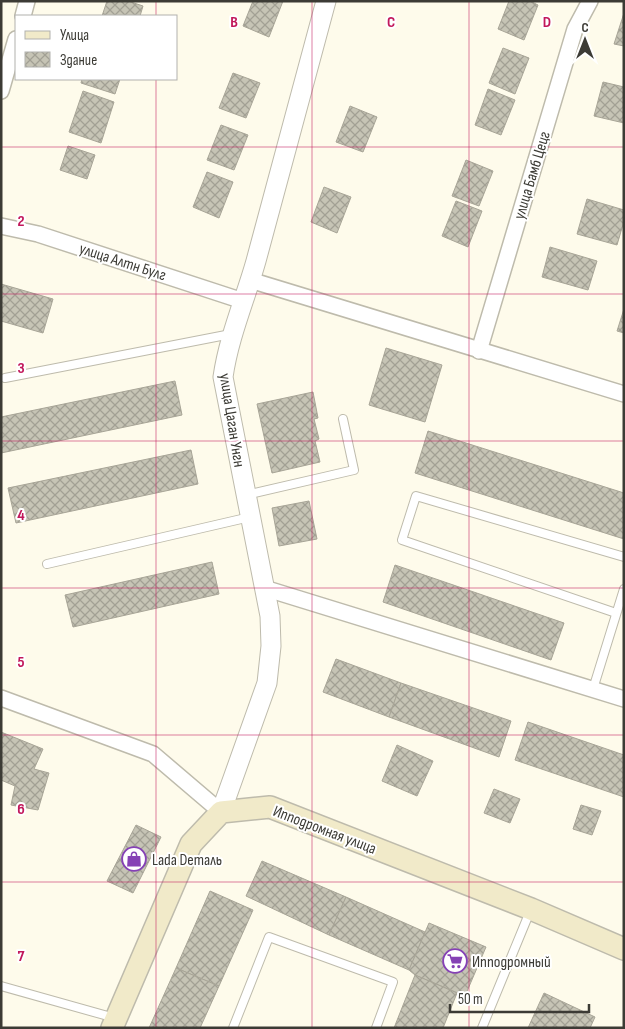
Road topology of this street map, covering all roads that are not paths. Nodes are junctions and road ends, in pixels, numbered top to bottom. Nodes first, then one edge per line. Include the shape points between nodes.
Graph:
1 (27, 1) edge
2 (326, 1) edge
3 (590, 1) edge
4 (23, 15) edge
5 (15, 42) edge
6 (1, 91) edge
7 (1, 226) edge
8 (250, 280) junction
9 (243, 301) junction
10 (231, 334) junction
11 (480, 352) junction
12 (5, 378) dead end
13 (624, 394) edge
14 (343, 419) dead end
15 (246, 495) junction
16 (250, 516) junction
17 (624, 557) edge
18 (47, 564) dead end
19 (264, 588) junction
20 (624, 590) edge
21 (616, 613) junction
22 (593, 688) junction
23 (1, 698) edge
24 (624, 698) edge
25 (221, 812) junction
26 (531, 909) junction
27 (624, 948) edge
28 (1, 986) edge
29 (115, 1023) edge
30 (233, 1028) edge
31 (376, 1028) edge
32 (482, 1028) edge

1 - 4 street
2 - 8 street, улица Цаган Унгн
3 - 11 street, улица Бамб Цецг via 575,28
5 - 6 street
7 - 9 street, улица Алтн Булг via 38,234
8 - 9 street, улица Цаган Унгн
8 - 11 street
9 - 10 street, улица Цаган Унгн
10 - 12 lane
10 - 15 street, улица Цаган Унгн via 223,377
11 - 13 street
14 - 15 lane via 354,470
15 - 16 street, улица Цаган Унгн
16 - 18 lane
16 - 19 street, улица Цаган Унгн
17 - 21 lane via 416,496 402,540
19 - 22 street
19 - 25 street, улица Цаган Унгн via 270,616 271,646 267,683
20 - 21 lane
21 - 22 lane
22 - 24 street
23 - 25 street via 153,754
25 - 26 main road, Ипподромная улица via 270,807
25 - 29 main road via 191,844
26 - 27 main road, Ипподромная улица
26 - 32 lane
28 - 29 lane
30 - 31 lane via 269,937 393,982

